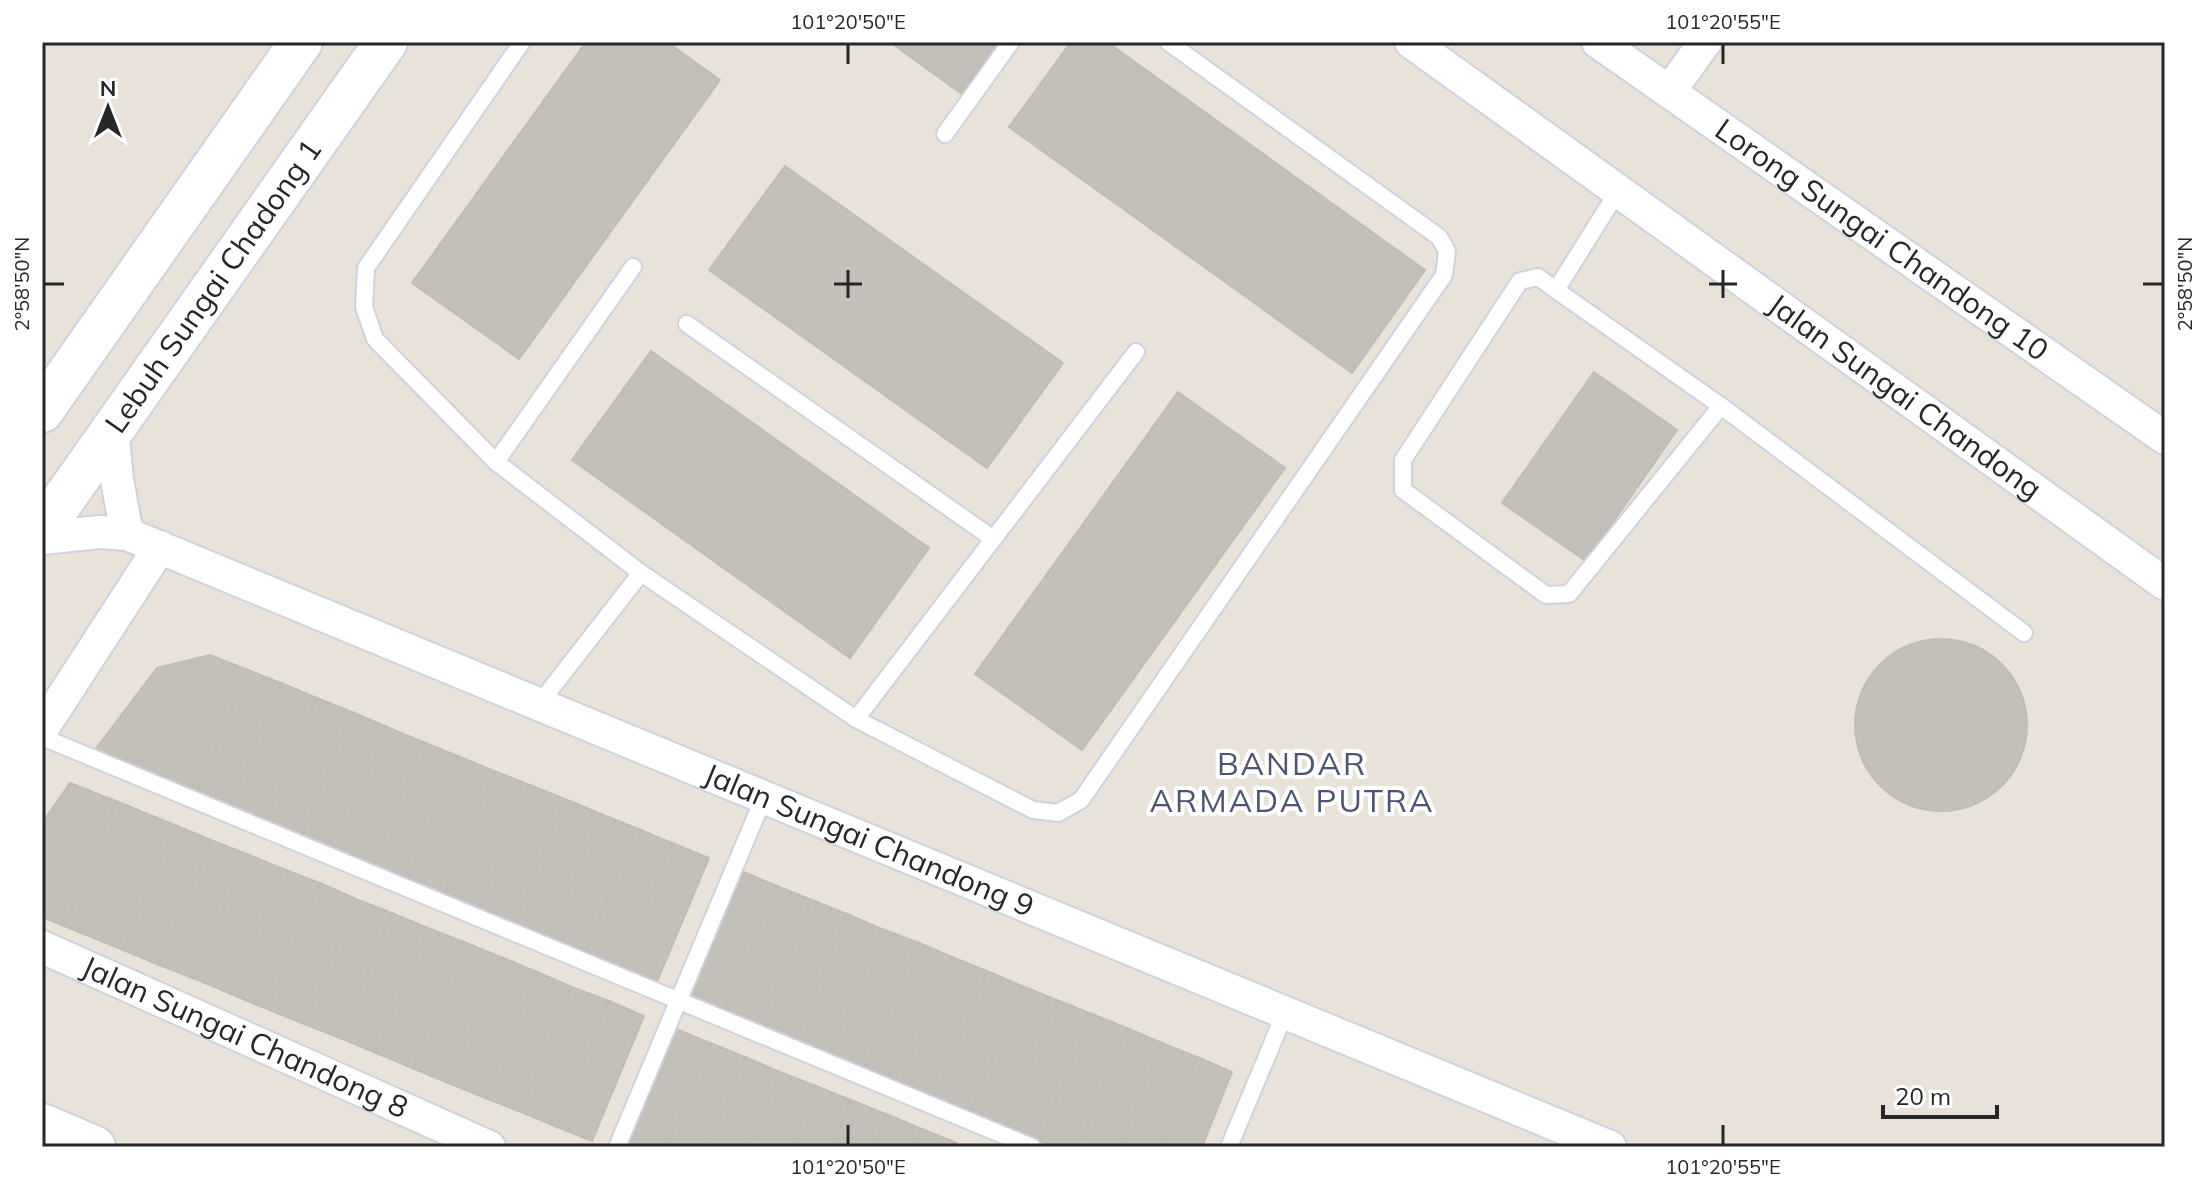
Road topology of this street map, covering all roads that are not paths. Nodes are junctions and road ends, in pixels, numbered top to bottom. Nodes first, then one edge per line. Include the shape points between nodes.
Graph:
1 (301, 42) edge
2 (386, 42) edge
3 (522, 42) edge
4 (1011, 42) edge
5 (1168, 42) edge
6 (1411, 42) edge
7 (1598, 42) edge
8 (1705, 42) edge
9 (1669, 92) junction
10 (945, 134) dead end
11 (1618, 191) junction
12 (633, 267) dead end
13 (1556, 290) junction
14 (687, 324) dead end
15 (1136, 352) dead end
16 (44, 405) edge
17 (1721, 406) junction
18 (112, 427) junction
19 (2165, 438) edge
20 (496, 462) junction
21 (42, 530) edge
22 (127, 534) junction
23 (42, 538) edge
24 (992, 538) junction
25 (160, 547) junction
26 (641, 573) junction
27 (2165, 584) edge
28 (2024, 633) dead end
29 (539, 704) junction
30 (856, 719) junction
31 (42, 729) edge
32 (42, 737) edge
33 (764, 797) junction
34 (42, 947) edge
35 (679, 1001) junction
36 (1285, 1013) junction
37 (42, 1125) edge
38 (94, 1147) edge
39 (489, 1147) edge
40 (617, 1147) edge
41 (1032, 1147) edge
42 (1229, 1147) edge
43 (1610, 1147) edge

1 - 16 street
2 - 18 street, Lebuh Sungai Chadong 1
3 - 20 lane via 366,268 364,307 375,339
4 - 10 lane
5 - 30 lane via 1439,237 1447,251 1444,275 1081,800 1058,813 1033,810
6 - 11 street, Jalan Sungai Chandong
7 - 9 street, Lorong Sungai Chandong 10
8 - 9 street
9 - 19 street, Lorong Sungai Chandong 10
11 - 13 lane
11 - 27 street, Jalan Sungai Chandong
12 - 20 lane
13 - 17 lane
13 - 17 lane via 1538,277 1520,281 1403,460 1403,490 1546,595 1569,594
14 - 24 lane
15 - 24 lane
17 - 28 lane
18 - 21 street, Lebuh Sungai Chadong 1
18 - 22 street
20 - 26 lane
22 - 23 street, Jalan Sungai Chandong 9
22 - 25 street, Jalan Sungai Chandong 9
24 - 30 lane
25 - 29 street, Jalan Sungai Chandong 9
25 - 31 street
26 - 29 lane
26 - 30 lane
29 - 33 street, Jalan Sungai Chandong 9
32 - 35 lane
33 - 35 lane
33 - 36 street, Jalan Sungai Chandong 9
34 - 39 street, Jalan Sungai Chandong 8
35 - 40 lane
35 - 41 lane
36 - 42 lane
36 - 43 street, Jalan Sungai Chandong 9
37 - 38 street

